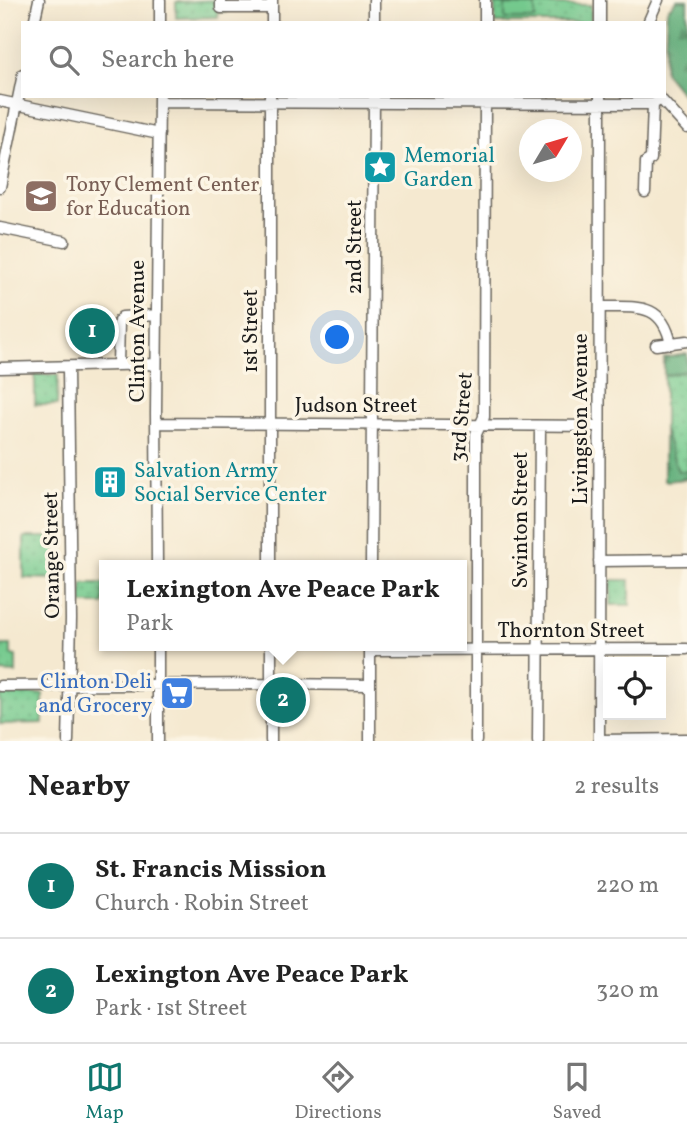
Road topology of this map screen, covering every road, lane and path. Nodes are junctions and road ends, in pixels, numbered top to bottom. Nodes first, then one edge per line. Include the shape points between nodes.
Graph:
1 (39, 0) edge
2 (160, 0) edge
3 (221, 0) edge
4 (374, 0) edge
5 (485, 0) edge
6 (600, 0) edge
7 (659, 0) edge
8 (272, 4) edge
9 (34, 21) edge
10 (160, 21) edge
11 (374, 21) edge
12 (485, 21) edge
13 (600, 21) edge
14 (649, 21) edge
15 (21, 83) edge
16 (160, 99) edge
17 (232, 99) edge
18 (270, 99) edge
19 (374, 100) edge
20 (485, 100) edge
21 (600, 100) edge
22 (657, 100) edge
23 (0, 101) edge
24 (16, 104) junction
25 (687, 128) edge
26 (159, 134) junction
27 (0, 187) edge
28 (645, 192) dead end
29 (0, 229) edge
30 (64, 241) dead end
31 (600, 307) junction
32 (157, 315) junction
33 (687, 341) edge
34 (671, 344) junction
35 (656, 345) dead end
36 (156, 364) junction
37 (118, 365) junction
38 (0, 368) edge
39 (68, 368) junction
40 (156, 423) junction
41 (269, 424) junction
42 (373, 424) junction
43 (482, 425) junction
44 (540, 426) junction
45 (598, 426) junction
46 (157, 560) edge
47 (270, 560) edge
48 (371, 560) edge
49 (687, 560) edge
50 (599, 561) junction
51 (539, 648) junction
52 (467, 649) edge
53 (475, 649) junction
54 (598, 649) junction
55 (687, 649) edge
56 (158, 651) edge
57 (271, 651) edge
58 (370, 651) edge
59 (272, 684) junction
60 (159, 685) junction
61 (369, 685) junction
62 (0, 686) edge
63 (70, 686) junction
64 (687, 739) edge
65 (599, 740) edge
66 (68, 741) edge
67 (158, 741) edge
68 (271, 741) edge
69 (370, 741) edge
70 (476, 741) edge
71 (538, 741) edge

1 - 9 street
2 - 10 street
3 - 8 street via 221,8
4 - 11 street
5 - 12 street
6 - 13 street
7 - 14 street
15 - 24 street
16 - 17 street
16 - 26 street, Clinton Avenue
17 - 18 street
18 - 19 street
18 - 41 street, 1st Street
19 - 20 street
19 - 42 street, 2nd Street
20 - 21 street
20 - 43 street, 3rd Street
21 - 22 street
21 - 31 street, Livingston Avenue
22 - 25 street
22 - 28 street
23 - 24 street
24 - 26 street
24 - 27 street
26 - 32 street, Clinton Avenue
29 - 30 street
31 - 34 street via 647,309 663,323
31 - 45 street, Livingston Avenue
32 - 36 street, Clinton Avenue
32 - 37 street via 122,317
33 - 34 street
34 - 35 street
36 - 37 street
36 - 40 street, Clinton Avenue
37 - 39 street
38 - 39 street
39 - 63 street, Orange Street
40 - 41 street, Judson Street
40 - 46 street, Clinton Avenue
41 - 42 street, Judson Street
41 - 47 street, 1st Street
42 - 43 street, Judson Street
42 - 48 street, 2nd Street
43 - 44 street, Judson Street
43 - 53 street, 3rd Street via 476,434
44 - 45 street, Judson Street
44 - 51 street, Swinton Street
45 - 50 street, Livingston Avenue
49 - 50 street
50 - 54 street, Livingston Avenue
51 - 53 street, Thornton Street
51 - 54 street, Thornton Street
51 - 71 street, Swinton Street
52 - 53 street, Thornton Street
53 - 70 street, 3rd Street
54 - 55 street, Thornton Street
54 - 65 street, Livingston Avenue
56 - 60 street
57 - 59 street
58 - 61 street
59 - 60 street
59 - 61 street
59 - 68 street
60 - 63 street
60 - 67 street
61 - 69 street
62 - 63 street
63 - 66 street, Orange Street
64 - 65 street

